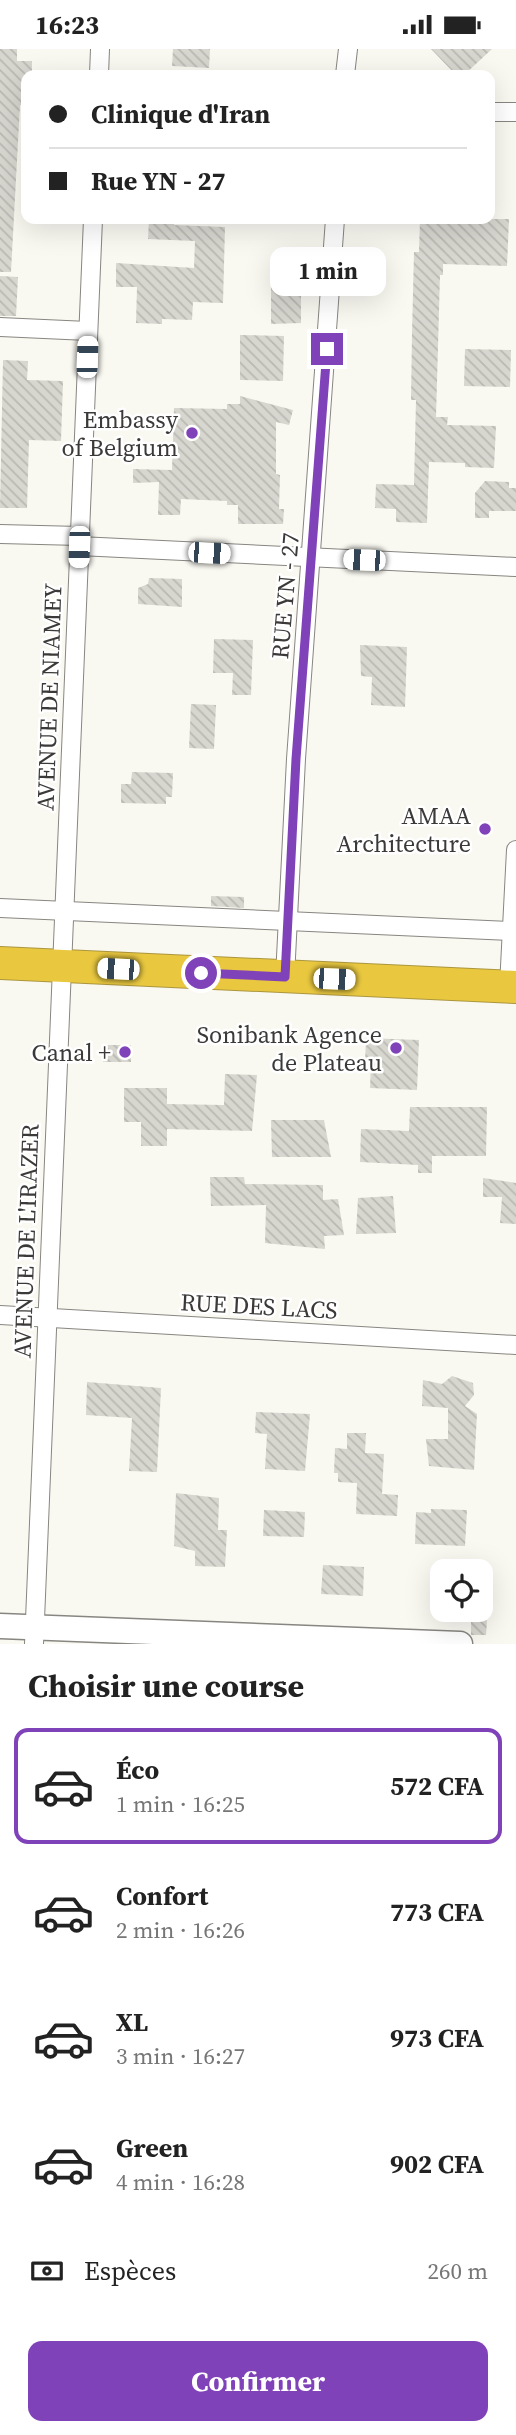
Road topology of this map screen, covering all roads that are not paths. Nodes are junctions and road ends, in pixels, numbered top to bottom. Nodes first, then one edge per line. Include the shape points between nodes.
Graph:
1 (100, 49) edge
2 (348, 49) edge
3 (99, 70) edge
4 (346, 70) edge
5 (495, 112) edge
6 (516, 113) edge
7 (93, 224) edge
8 (335, 224) edge
9 (0, 327) edge
10 (88, 331) junction
11 (0, 534) edge
12 (80, 541) junction
13 (313, 558) junction
14 (516, 567) edge
15 (516, 851) edge
16 (0, 908) edge
17 (65, 910) junction
18 (288, 921) junction
19 (512, 930) junction
20 (0, 963) edge
21 (62, 967) junction
22 (285, 977) junction
23 (512, 987) edge
24 (0, 1315) edge
25 (47, 1318) junction
26 (516, 1345) edge
27 (0, 1626) edge
28 (35, 1636) edge
29 (460, 1644) edge

1 - 3 street
2 - 4 street
5 - 6 street
7 - 10 street, AVENUE DE NIAMEY
8 - 13 street, RUE YN - 27
9 - 10 street
10 - 12 street, AVENUE DE NIAMEY
11 - 12 street
12 - 13 street
12 - 17 street, AVENUE DE NIAMEY
13 - 14 street
13 - 18 street, RUE YN - 27
15 - 19 street
16 - 17 street
17 - 18 street
17 - 21 street, AVENUE DE NIAMEY
18 - 19 street
18 - 22 street, RUE YN - 27
19 - 23 street
20 - 21 highway
21 - 22 highway
21 - 25 street, AVENUE DE L'IRAZER
22 - 23 highway
24 - 25 street, RUE DES LACS
25 - 26 street, RUE DES LACS
25 - 28 street, AVENUE DE L'IRAZER
27 - 28 street
28 - 29 street

